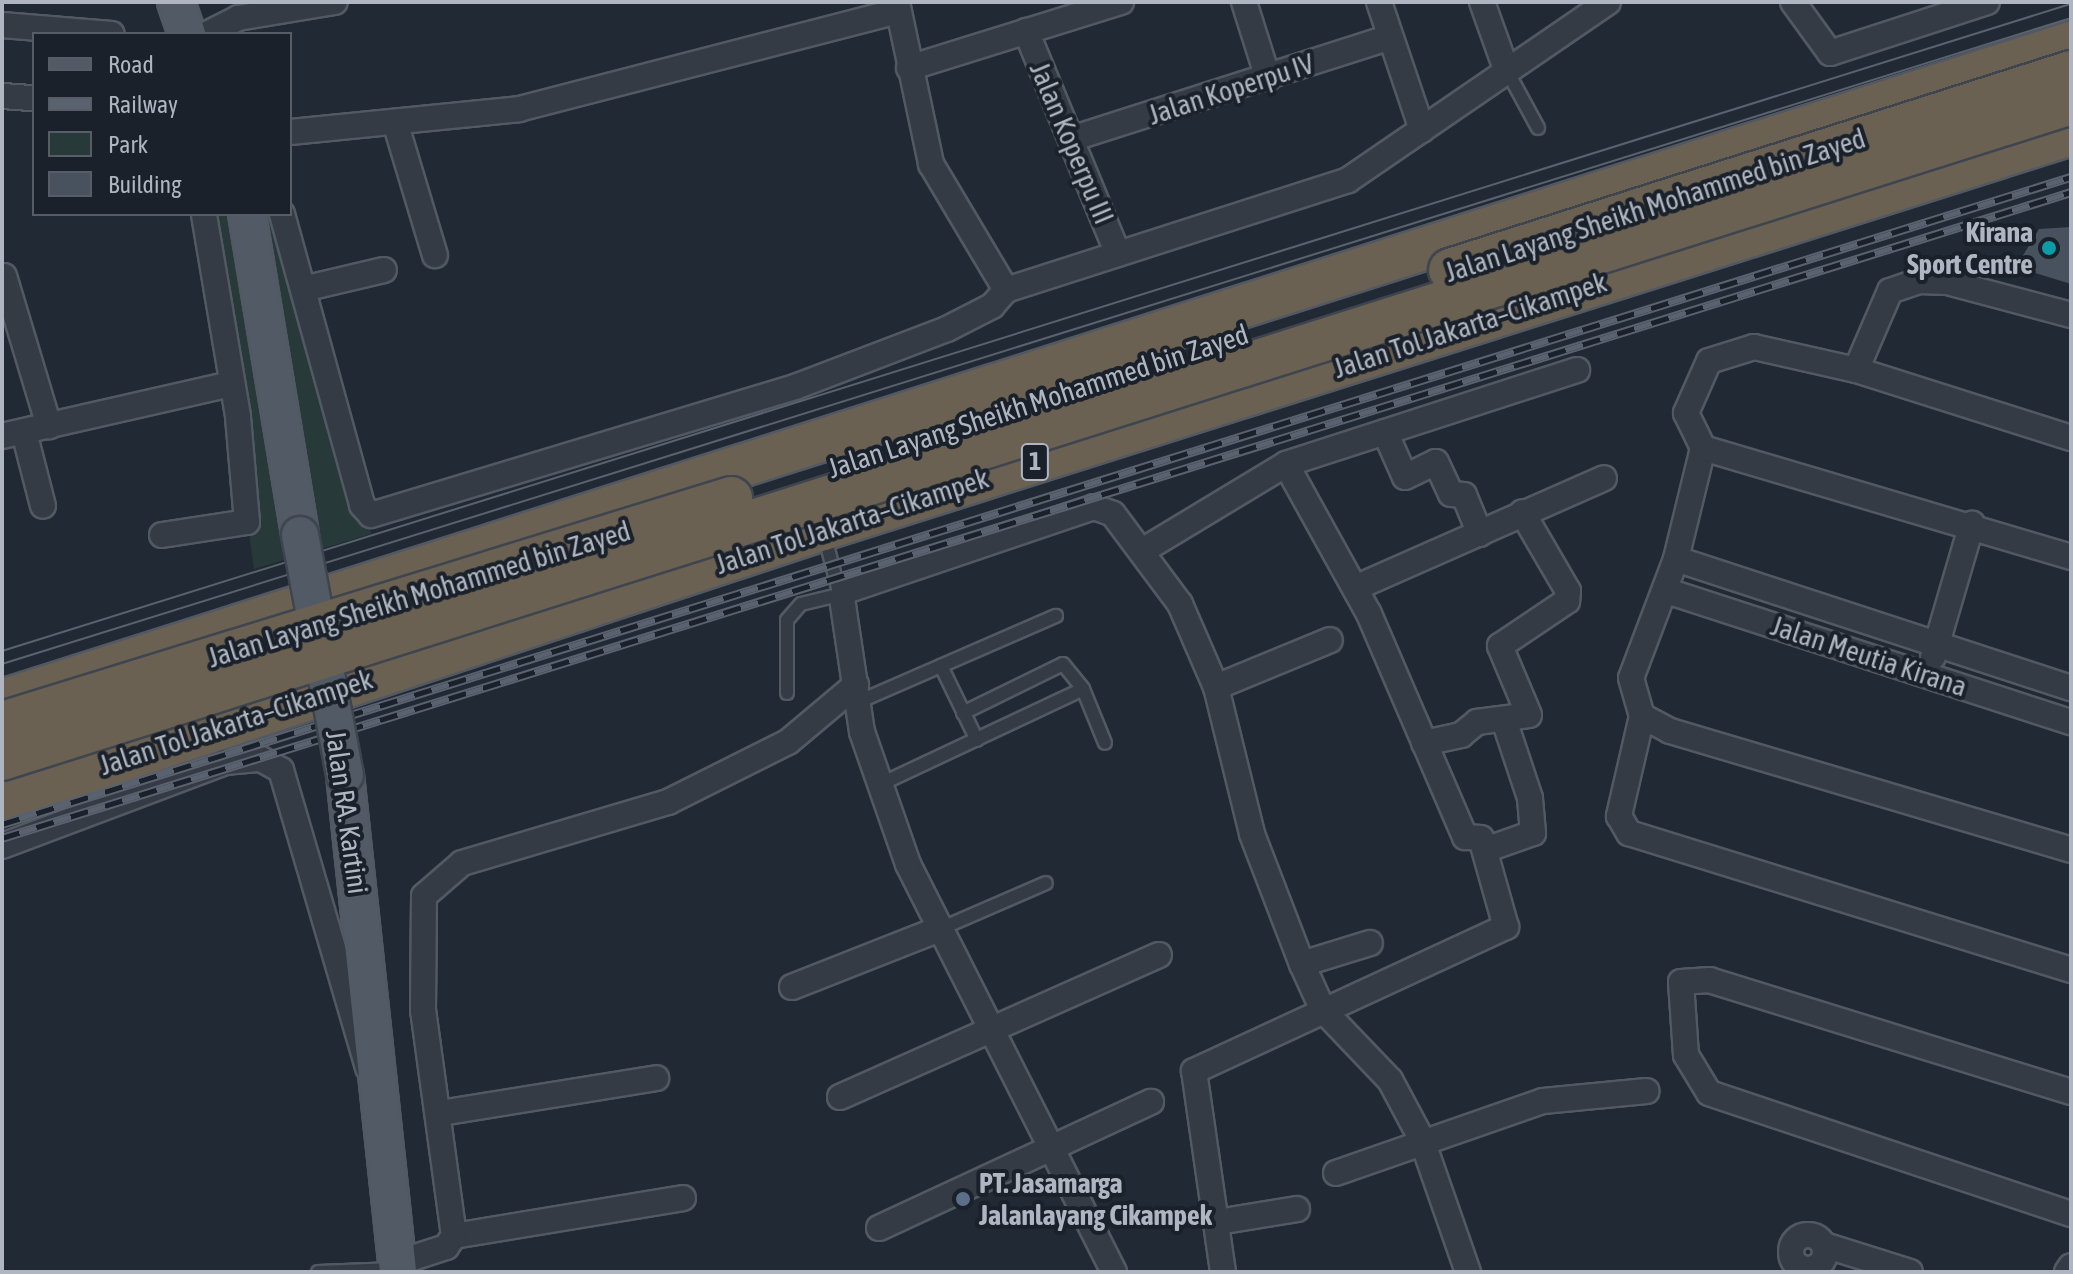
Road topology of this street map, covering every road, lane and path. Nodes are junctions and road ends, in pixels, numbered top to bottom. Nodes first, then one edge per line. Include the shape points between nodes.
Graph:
1 (176, 2) edge
2 (335, 2) edge
3 (1121, 2) edge
4 (1244, 2) edge
5 (1379, 2) edge
6 (1482, 2) edge
7 (1608, 2) edge
8 (1793, 2) edge
9 (1987, 2) edge
10 (898, 7) edge
11 (2, 25) edge
12 (1026, 31) junction
13 (88, 32) edge
14 (186, 32) edge
15 (211, 32) edge
16 (1390, 37) junction
17 (2071, 43) edge
18 (909, 68) junction
19 (1506, 69) junction
20 (2071, 72) edge
21 (1268, 78) junction
22 (2, 96) edge
23 (32, 98) edge
24 (2071, 103) edge
25 (395, 122) junction
26 (1538, 128) dead end
27 (1422, 130) junction
28 (292, 132) edge
29 (2071, 134) edge
30 (1071, 139) junction
31 (204, 216) edge
32 (247, 216) edge
33 (283, 216) edge
34 (1118, 254) junction
35 (435, 255) dead end
36 (384, 270) dead end
37 (4, 276) dead end
38 (303, 289) junction
39 (1006, 290) junction
40 (2071, 315) edge
41 (1577, 370) dead end
42 (1856, 370) junction
43 (231, 384) junction
44 (49, 426) junction
45 (1385, 432) junction
46 (13, 434) edge
47 (2071, 438) edge
48 (1703, 448) junction
49 (1286, 464) junction
50 (1604, 478) dead end
51 (43, 506) dead end
52 (1522, 512) junction
53 (1972, 524) junction
54 (823, 529) junction
55 (1480, 534) junction
56 (162, 535) dead end
57 (1142, 551) junction
58 (2071, 557) edge
59 (1676, 559) junction
60 (1355, 588) junction
61 (1667, 591) junction
62 (841, 593) junction
63 (1056, 616) dead end
64 (1330, 640) dead end
65 (1937, 644) junction
66 (941, 666) junction
67 (1928, 675) junction
68 (1216, 687) junction
69 (2071, 688) edge
70 (1083, 689) junction
71 (787, 693) dead end
72 (857, 694) junction
73 (2, 701) edge
74 (963, 713) junction
75 (1642, 716) junction
76 (2071, 722) edge
77 (2, 723) edge
78 (1505, 723) junction
79 (977, 740) junction
80 (1105, 743) dead end
81 (1424, 743) junction
82 (2, 759) edge
83 (879, 785) junction
84 (2, 800) edge
85 (2, 846) edge
86 (1485, 850) junction
87 (2071, 850) edge
88 (1046, 883) dead end
89 (942, 928) junction
90 (1370, 943) dead end
91 (1159, 955) dead end
92 (1302, 964) junction
93 (2071, 970) edge
94 (792, 987) dead end
95 (1323, 1010) junction
96 (991, 1030) junction
97 (656, 1078) dead end
98 (1647, 1091) dead end
99 (2071, 1092) edge
100 (840, 1097) dead end
101 (383, 1102) junction
102 (1151, 1102) dead end
103 (441, 1113) junction
104 (1422, 1140) junction
105 (1050, 1148) junction
106 (1336, 1173) dead end
107 (683, 1198) dead end
108 (1297, 1209) dead end
109 (2071, 1214) edge
110 (1218, 1222) junction
111 (879, 1228) dead end
112 (454, 1236) junction
113 (1829, 1259) edge
114 (2071, 1266) edge
115 (398, 1268) edge
116 (318, 1272) edge
117 (1114, 1272) edge
118 (1223, 1272) edge
119 (1468, 1272) edge
120 (1910, 1272) edge
121 (2067, 1272) edge

1 - 14 main road
2 - 15 street via 238,18
3 - 12 street
4 - 21 street
5 - 16 street
6 - 19 street
7 - 19 street
8 - 9 street via 1830,53
10 - 18 street
10 - 25 street via 519,109
11 - 13 street
12 - 18 street
12 - 30 street, Jalan Koperpu III
16 - 21 street, Jalan Koperpu IV
16 - 27 street
17 - 73 highway
18 - 39 street via 931,164
19 - 26 lane
19 - 27 street
20 - 77 highway, Jalan Layang Sheikh Mohammed bin Zayed / 1, bridge via 890,449
21 - 30 street, Jalan Koperpu IV
22 - 23 street
24 - 82 highway, Jalan Layang Sheikh Mohammed bin Zayed / 1, bridge
25 - 28 street
25 - 35 street
27 - 34 street via 1348,180
29 - 54 highway, Jalan Tol Jakarta–Cikampek / 1
30 - 34 street, Jalan Koperpu III
31 - 43 street
32 - 101 main road, Jalan RA. Kartini, bridge via 345,775
33 - 38 street
34 - 39 street
36 - 38 street
37 - 44 street
38 - 39 street via 362,505 371,515 795,387 947,329 992,306
40 - 42 street via 1947,282 1919,281 1890,291
41 - 45 street
42 - 47 street
42 - 48 street via 1754,347 1709,361 1686,413
43 - 44 street
43 - 56 street via 247,522
44 - 46 street
45 - 49 street
45 - 55 street via 1405,477 1436,462 1451,494 1464,495
46 - 51 street
48 - 53 street
48 - 59 street
49 - 57 street
49 - 60 street
50 - 52 street
52 - 55 street
52 - 78 street via 1568,591 1567,601 1500,646 1529,715
53 - 58 street
53 - 65 street
54 - 62 lane
54 - 84 highway, Jalan Tol Jakarta–Cikampek / 1
55 - 60 street
57 - 62 street via 1113,514 1094,507
57 - 68 street via 1180,604
59 - 61 street
59 - 65 street, Jalan Meutia Kirana
60 - 81 street
61 - 67 street, Jalan Meutia Kirana
61 - 75 street via 1631,678
62 - 71 lane via 801,604 787,620
62 - 72 street
63 - 66 lane
64 - 68 street
65 - 67 street
65 - 69 street, Jalan Meutia Kirana
66 - 72 lane
66 - 74 lane
67 - 76 street, Jalan Meutia Kirana
68 - 92 street via 1252,834
70 - 74 lane via 1069,668 1054,665
70 - 79 lane
70 - 80 lane
72 - 83 street
72 - 103 street via 788,742 668,802 462,863 440,877 424,896 423,1011
74 - 79 lane
75 - 87 street via 1670,731
75 - 93 street via 1619,816 1629,833
78 - 81 street via 1477,722 1461,735
78 - 86 street via 1530,798 1533,833
79 - 83 lane
81 - 86 street via 1465,837 1481,838
83 - 89 street via 908,864
85 - 101 street via 225,762 261,759 281,770 292,791 356,1041
86 - 95 street via 1506,927
88 - 89 lane
89 - 94 street
89 - 96 street
90 - 92 street
91 - 96 street
92 - 95 street
95 - 104 street via 1390,1080
95 - 110 street via 1194,1071
96 - 100 street
96 - 105 street
97 - 103 street
98 - 104 street via 1543,1101
99 - 109 street via 1710,980 1681,982 1686,1055 1709,1093
101 - 115 main road, Jalan RA. Kartini
102 - 105 street
103 - 112 street
104 - 106 street
104 - 119 street
105 - 111 street
105 - 117 street
107 - 112 street
108 - 110 street
110 - 118 street
112 - 115 street via 446,1247
113 - 120 street
114 - 121 street
115 - 116 lane

